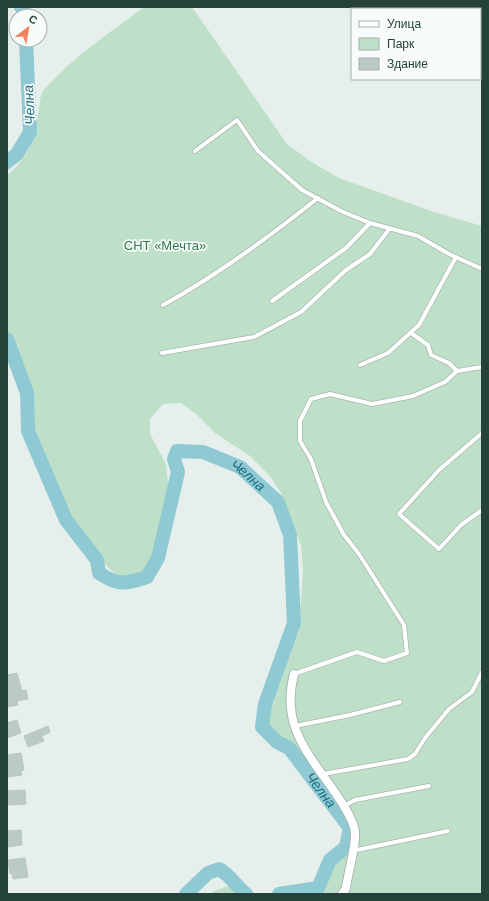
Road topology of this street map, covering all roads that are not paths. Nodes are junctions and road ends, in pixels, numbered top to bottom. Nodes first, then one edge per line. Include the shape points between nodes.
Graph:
1 (195, 151) dead end
2 (318, 198) junction
3 (370, 223) junction
4 (390, 228) junction
5 (456, 257) junction
6 (482, 269) edge
7 (272, 300) dead end
8 (163, 305) dead end
9 (411, 333) junction
10 (162, 353) dead end
11 (360, 365) dead end
12 (482, 367) edge
13 (457, 371) junction
14 (482, 433) edge
15 (482, 510) edge
16 (482, 672) edge
17 (294, 674) joint
18 (400, 702) dead end
19 (294, 726) junction
20 (323, 774) junction
21 (429, 786) dead end
22 (344, 806) junction
23 (448, 831) dead end
24 (352, 851) junction
25 (342, 894) edge

1 - 2 lane via 237,120 258,151 302,190
2 - 3 lane
2 - 8 lane via 193,289
3 - 4 lane
3 - 7 lane via 346,248
4 - 5 lane via 418,236
4 - 10 lane via 370,254 340,275 301,312 254,337
5 - 6 lane
5 - 9 lane via 419,325
9 - 11 lane via 388,353
9 - 13 lane via 428,345 431,355 449,363
12 - 13 lane
13 - 17 lane via 445,382 413,396 372,404 330,394 311,399 300,421 300,442 311,459 326,502 344,535 404,625 407,653 384,661 358,652
14 - 15 lane via 439,470 399,514 439,549 461,524
16 - 20 lane via 472,692 449,709 415,754 408,759
17 - 19 street via 290,690
18 - 19 lane
19 - 20 street via 304,749
20 - 22 street
21 - 22 lane via 355,800
22 - 24 street via 355,833
23 - 24 lane
24 - 25 street via 346,888

